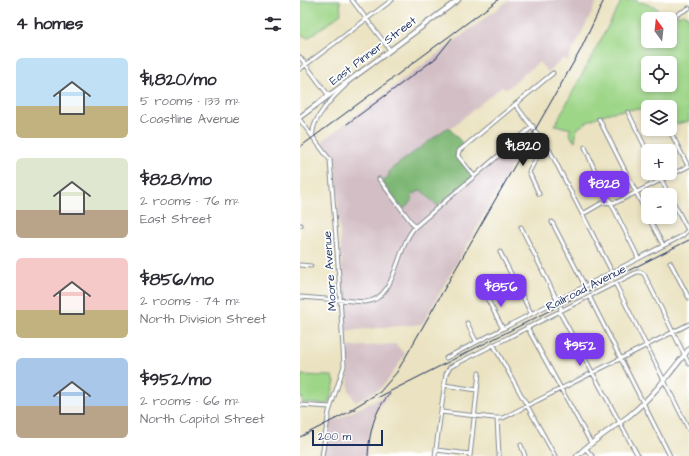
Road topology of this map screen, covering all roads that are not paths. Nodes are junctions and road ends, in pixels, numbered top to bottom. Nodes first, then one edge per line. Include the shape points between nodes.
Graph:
1 (352, 0) edge
2 (392, 0) edge
3 (458, 0) edge
4 (689, 8) edge
5 (678, 14) dead end
6 (367, 19) junction
7 (390, 50) junction
8 (300, 57) edge
9 (306, 64) junction
10 (300, 69) edge
11 (362, 71) junction
12 (552, 73) dead end
13 (329, 96) junction
14 (515, 104) junction
15 (628, 112) dead end
16 (300, 118) edge
17 (599, 119) dead end
18 (532, 126) junction
19 (673, 136) edge
20 (314, 137) junction
21 (545, 142) junction
22 (644, 144) edge
23 (585, 148) dead end
24 (689, 167) edge
25 (677, 173) edge
26 (474, 176) junction
27 (379, 179) dead end
28 (662, 180) joint
29 (666, 188) edge
30 (636, 192) junction
31 (539, 194) dead end
32 (641, 202) edge
33 (611, 203) junction
34 (677, 209) edge
35 (583, 214) junction
36 (552, 222) dead end
37 (652, 224) edge
38 (415, 227) junction
39 (521, 227) dead end
40 (662, 245) junction
41 (500, 252) dead end
42 (638, 259) junction
43 (670, 262) dead end
44 (300, 265) edge
45 (311, 266) dead end
46 (612, 272) junction
47 (615, 283) junction
48 (585, 286) junction
49 (486, 296) dead end
50 (589, 296) junction
51 (300, 297) edge
52 (689, 298) edge
53 (557, 299) junction
54 (341, 300) junction
55 (561, 310) junction
56 (530, 313) junction
57 (466, 324) dead end
58 (689, 324) edge
59 (502, 327) junction
60 (527, 327) junction
61 (673, 332) junction
62 (476, 341) junction
63 (494, 344) junction
64 (647, 345) junction
65 (689, 349) edge
66 (684, 355) junction
67 (446, 358) dead end
68 (620, 358) junction
69 (689, 364) edge
70 (479, 373) dead end
71 (592, 373) junction
72 (664, 380) junction
73 (444, 385) junction
74 (560, 389) junction
75 (477, 390) junction
76 (643, 403) junction
77 (300, 405) edge
78 (527, 406) junction
79 (330, 407) junction
80 (441, 412) junction
81 (474, 416) junction
82 (497, 418) junction
83 (620, 423) junction
84 (689, 430) edge
85 (591, 443) junction
86 (521, 445) dead end
87 (585, 448) junction
88 (436, 450) junction
89 (470, 455) edge
90 (322, 456) edge
91 (435, 456) edge
92 (499, 456) edge
93 (525, 456) edge
94 (555, 456) edge
95 (577, 456) edge
96 (592, 456) edge
97 (638, 456) edge
98 (670, 456) edge

1 - 6 street
2 - 6 street
3 - 7 main road, East Pinner Street
4 - 5 street
6 - 7 street
6 - 9 street
7 - 11 main road, East Pinner Street
8 - 9 street
9 - 10 street
9 - 13 street
11 - 13 main road, East Pinner Street
11 - 20 street via 337,93 324,110 313,127
12 - 14 street
13 - 16 main road, East Pinner Street
14 - 18 street
14 - 26 street via 458,153
15 - 22 street
16 - 20 street, Moore Avenue
17 - 30 street
18 - 21 street
18 - 26 street
19 - 24 street
20 - 54 street, Moore Avenue via 330,160
21 - 31 street via 529,172
21 - 35 street
23 - 33 street
24 - 25 street
26 - 38 street
27 - 38 street
28 - 29 street
28 - 30 street
30 - 32 street
30 - 33 street
33 - 35 street via 602,203
33 - 42 street
34 - 40 street via 688,230 682,236
35 - 46 street
36 - 48 street
37 - 40 street
38 - 54 street via 401,251 384,295 372,301
39 - 53 street
40 - 42 street
41 - 56 street
42 - 46 street
43 - 52 street
44 - 45 street
46 - 48 street
47 - 50 street, Railroad Avenue
47 - 61 street, Railroad Avenue via 639,272 644,274
47 - 64 street
48 - 53 street
49 - 59 street
50 - 55 street, Railroad Avenue
50 - 68 street
51 - 54 street
53 - 55 street
53 - 56 street
54 - 79 street, Moore Avenue via 344,366
55 - 60 street, Railroad Avenue
55 - 71 street via 560,313
56 - 59 street
57 - 62 street
58 - 61 street
59 - 62 street
60 - 63 street, Railroad Avenue
60 - 74 street
61 - 64 street
61 - 66 street
62 - 67 street
63 - 73 street, Railroad Avenue via 453,365 447,371
63 - 78 street
64 - 68 street
64 - 72 street
65 - 66 main road
66 - 69 street
66 - 72 main road
68 - 71 street
68 - 76 street
70 - 75 street
71 - 74 street
71 - 83 street
72 - 76 main road
72 - 84 street
73 - 75 street
73 - 80 street
74 - 78 street
74 - 85 street
75 - 81 street
76 - 83 main road
76 - 98 street
77 - 79 street
78 - 82 street
78 - 94 street
79 - 90 street, Moore Avenue
80 - 81 street
80 - 88 street
81 - 82 street
81 - 89 street
82 - 92 street
83 - 85 main road
83 - 97 street
85 - 87 main road
86 - 93 street
87 - 95 main road
87 - 96 street
88 - 89 street
88 - 91 street

